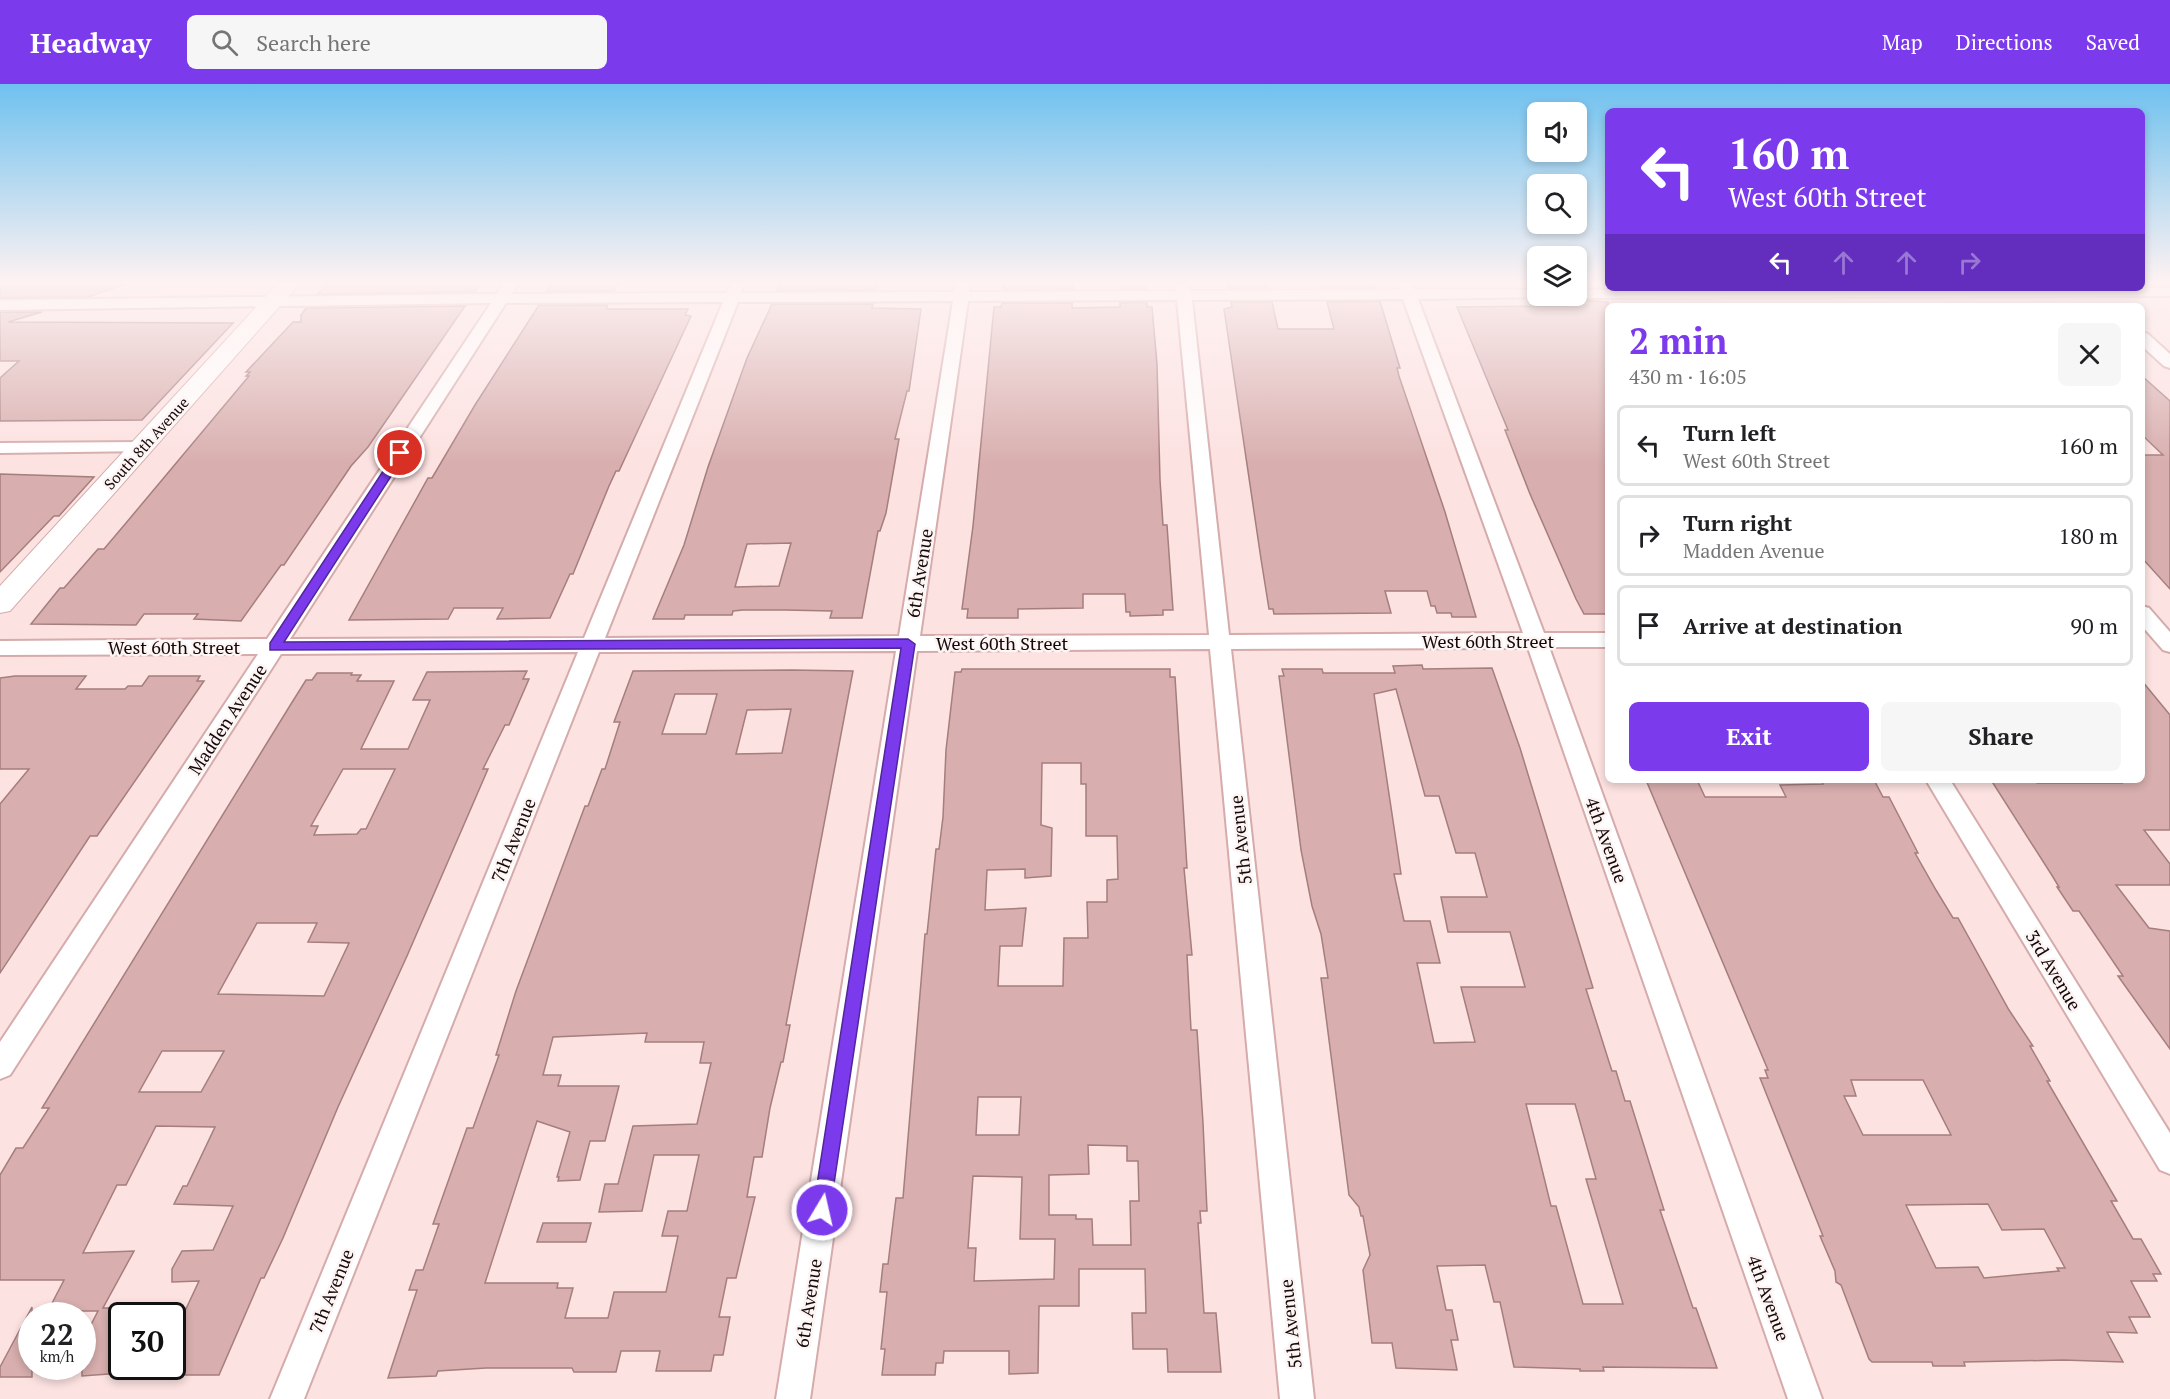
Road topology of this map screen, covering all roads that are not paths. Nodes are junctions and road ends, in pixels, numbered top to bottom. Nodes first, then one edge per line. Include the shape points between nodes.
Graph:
1 (237, 342) edge
2 (473, 342) edge
3 (714, 342) edge
4 (954, 342) edge
5 (1189, 342) edge
6 (1427, 342) edge
7 (2147, 342) edge
8 (2170, 363) edge
9 (143, 447) junction
10 (0, 448) edge
11 (0, 604) edge
12 (2145, 616) edge
13 (2145, 638) edge
14 (1536, 640) junction
15 (1605, 640) edge
16 (2168, 640) edge
17 (1220, 642) junction
18 (908, 644) junction
19 (592, 645) junction
20 (275, 646) junction
21 (0, 648) edge
22 (1940, 783) edge
23 (0, 1066) edge
24 (2170, 1160) edge
25 (287, 1399) edge
26 (793, 1399) edge
27 (1297, 1399) edge
28 (1805, 1399) edge

1 - 9 street, South 8th Avenue
2 - 20 street, Madden Avenue
3 - 19 street, 7th Avenue
4 - 18 street, 6th Avenue
5 - 17 street, 5th Avenue
6 - 14 street, 4th Avenue
7 - 8 street
9 - 10 street
9 - 11 street, South 8th Avenue
12 - 16 street
13 - 16 street
14 - 15 street, West 60th Street
14 - 17 street, West 60th Street
14 - 28 street, 4th Avenue
17 - 18 street, West 60th Street
17 - 27 street, 5th Avenue
18 - 19 street, West 60th Street
18 - 26 street, 6th Avenue
19 - 20 street, West 60th Street
19 - 25 street, 7th Avenue
20 - 21 street, West 60th Street
20 - 23 street, Madden Avenue
22 - 24 street, 3rd Avenue

